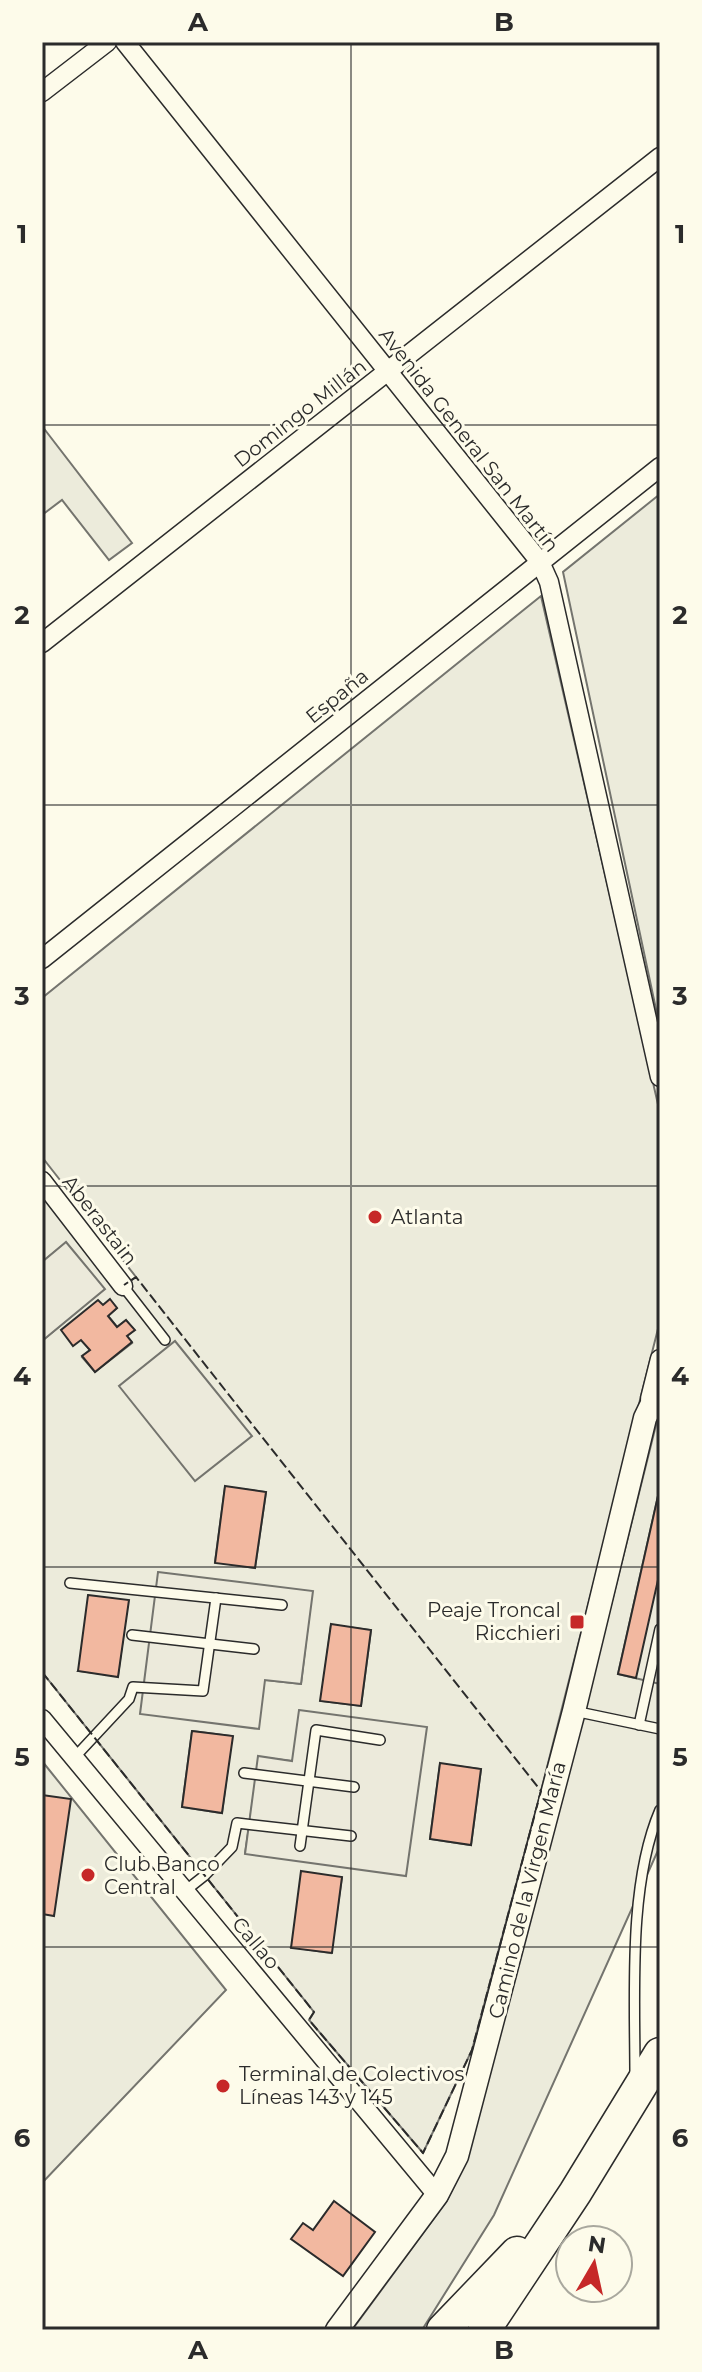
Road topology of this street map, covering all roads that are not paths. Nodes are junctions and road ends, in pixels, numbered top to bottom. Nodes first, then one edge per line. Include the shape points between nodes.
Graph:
1 (107, 42) edge
2 (125, 42) edge
3 (42, 92) edge
4 (660, 157) edge
5 (387, 372) junction
6 (660, 467) edge
7 (540, 562) junction
8 (42, 643) edge
9 (42, 959) edge
10 (660, 1077) edge
11 (42, 1181) edge
12 (123, 1286) joint
13 (165, 1340) dead end
14 (660, 1359) edge
15 (660, 1387) edge
16 (645, 1418) junction
17 (70, 1583) dead end
18 (216, 1598) junction
19 (282, 1605) dead end
20 (660, 1629) edge
21 (132, 1635) dead end
22 (210, 1643) junction
23 (254, 1649) dead end
24 (574, 1711) junction
25 (42, 1719) edge
26 (639, 1725) junction
27 (660, 1729) edge
28 (380, 1740) dead end
29 (74, 1758) junction
30 (244, 1773) dead end
31 (309, 1782) junction
32 (354, 1787) dead end
33 (660, 1810) edge
34 (302, 1831) junction
35 (351, 1836) dead end
36 (300, 1846) dead end
37 (185, 1891) junction
38 (660, 2054) edge
39 (634, 2098) junction
40 (575, 2193) junction
41 (437, 2195) junction
42 (337, 2330) edge
43 (443, 2330) edge
44 (484, 2330) edge

1 - 3 street
2 - 5 street, Avenida General San Martín
4 - 5 street, Domingo Millán
5 - 7 street, Avenida General San Martín
5 - 8 street, Domingo Millán
6 - 7 street, España
7 - 9 street, España
7 - 10 street, Avenida General San Martín
11 - 12 street, Aberastain
12 - 13 lane
14 - 16 street, Camino de la Virgen María
15 - 16 street, Camino de la Virgen María
16 - 24 street, Camino de la Virgen María
17 - 18 lane
18 - 19 lane
18 - 22 lane
20 - 26 lane
21 - 22 lane
22 - 23 lane
22 - 29 lane via 203,1691 133,1687 129,1699
24 - 26 lane
24 - 41 street, Camino de la Virgen María via 467,2125
25 - 29 street, Callao
26 - 27 lane
28 - 31 lane via 316,1730
29 - 37 street, Callao
30 - 31 lane
31 - 32 lane
31 - 34 lane
33 - 39 lane via 641,1870
34 - 35 lane
34 - 36 lane
34 - 37 lane via 237,1823 232,1847
37 - 41 street, Callao
38 - 39 highway
39 - 40 highway
40 - 43 highway
40 - 44 highway
41 - 42 street, Camino de la Virgen María

